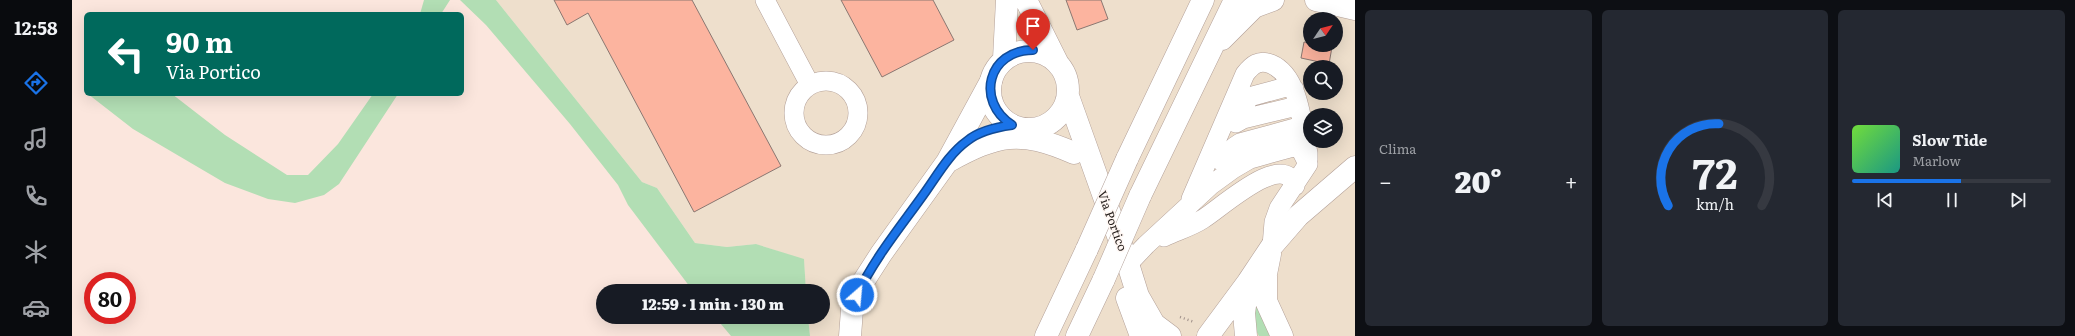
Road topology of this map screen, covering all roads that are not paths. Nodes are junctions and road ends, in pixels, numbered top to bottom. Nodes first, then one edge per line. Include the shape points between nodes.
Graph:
1 (765, 0) edge
2 (1007, 0) edge
3 (1026, 0) edge
4 (1203, 0) edge
5 (1235, 0) edge
6 (1274, 0) edge
7 (1316, 0) edge
8 (1352, 0) edge
9 (1355, 4) edge
10 (1355, 9) edge
11 (1211, 50) junction
12 (1004, 59) junction
13 (1057, 62) junction
14 (991, 81) junction
15 (810, 84) dead end
16 (1294, 89) junction
17 (1068, 96) junction
18 (1299, 111) junction
19 (1236, 123) junction
20 (1012, 125) junction
21 (1043, 126) junction
22 (1303, 130) joint
23 (1307, 148) edge
24 (1074, 153) junction
25 (1221, 161) junction
26 (947, 162) junction
27 (1308, 164) junction
28 (1355, 167) edge
29 (1211, 185) junction
30 (1295, 186) junction
31 (1186, 209) junction
32 (1146, 245) junction
33 (1272, 246) junction
34 (1128, 264) junction
35 (1248, 282) junction
36 (1204, 329) edge
37 (1136, 330) edge
38 (850, 336) edge
39 (1046, 336) edge
40 (1077, 336) edge
41 (1170, 336) edge
42 (1246, 336) edge
43 (1282, 336) edge

1 - 15 lane
2 - 12 main road
3 - 13 main road, Via Portico
4 - 39 main road, bridge
5 - 11 main road
6 - 11 main road via 1254,7
7 - 10 main road
8 - 9 main road
11 - 40 main road, bridge via 1140,196
12 - 13 main road via 1018,52 1033,50
12 - 14 main road
13 - 17 main road, Via Portico via 1065,74
14 - 20 main road via 990,96 994,107 1003,119
14 - 26 main road
16 - 18 lane
16 - 19 lane via 1286,86 1249,97
16 - 31 lane via 1278,67 1260,62 1252,65 1245,74
17 - 21 main road via 1061,113
17 - 34 main road, Via Portico
18 - 19 lane via 1293,107
18 - 22 lane
19 - 25 lane
20 - 21 main road via 1023,128
20 - 26 main road via 977,134 966,141
21 - 24 main road, Via Portico via 1065,142
22 - 25 lane via 1295,128 1240,143
23 - 27 lane
24 - 26 main road via 1048,142 1015,137 989,142
24 - 37 main road, Via Portico
25 - 29 lane
26 - 38 main road via 868,272 852,310
27 - 29 lane via 1300,148 1293,147 1250,159
27 - 30 lane
28 - 33 main road via 1298,216
29 - 31 lane
30 - 32 lane via 1290,176 1285,173 1266,176 1202,220
30 - 33 lane via 1279,208 1274,222
31 - 32 lane
32 - 34 lane
33 - 35 main road
33 - 43 main road via 1266,274 1266,301
34 - 41 main road, Via Portico via 1138,296 1154,324
35 - 36 main road
35 - 42 main road via 1244,313

